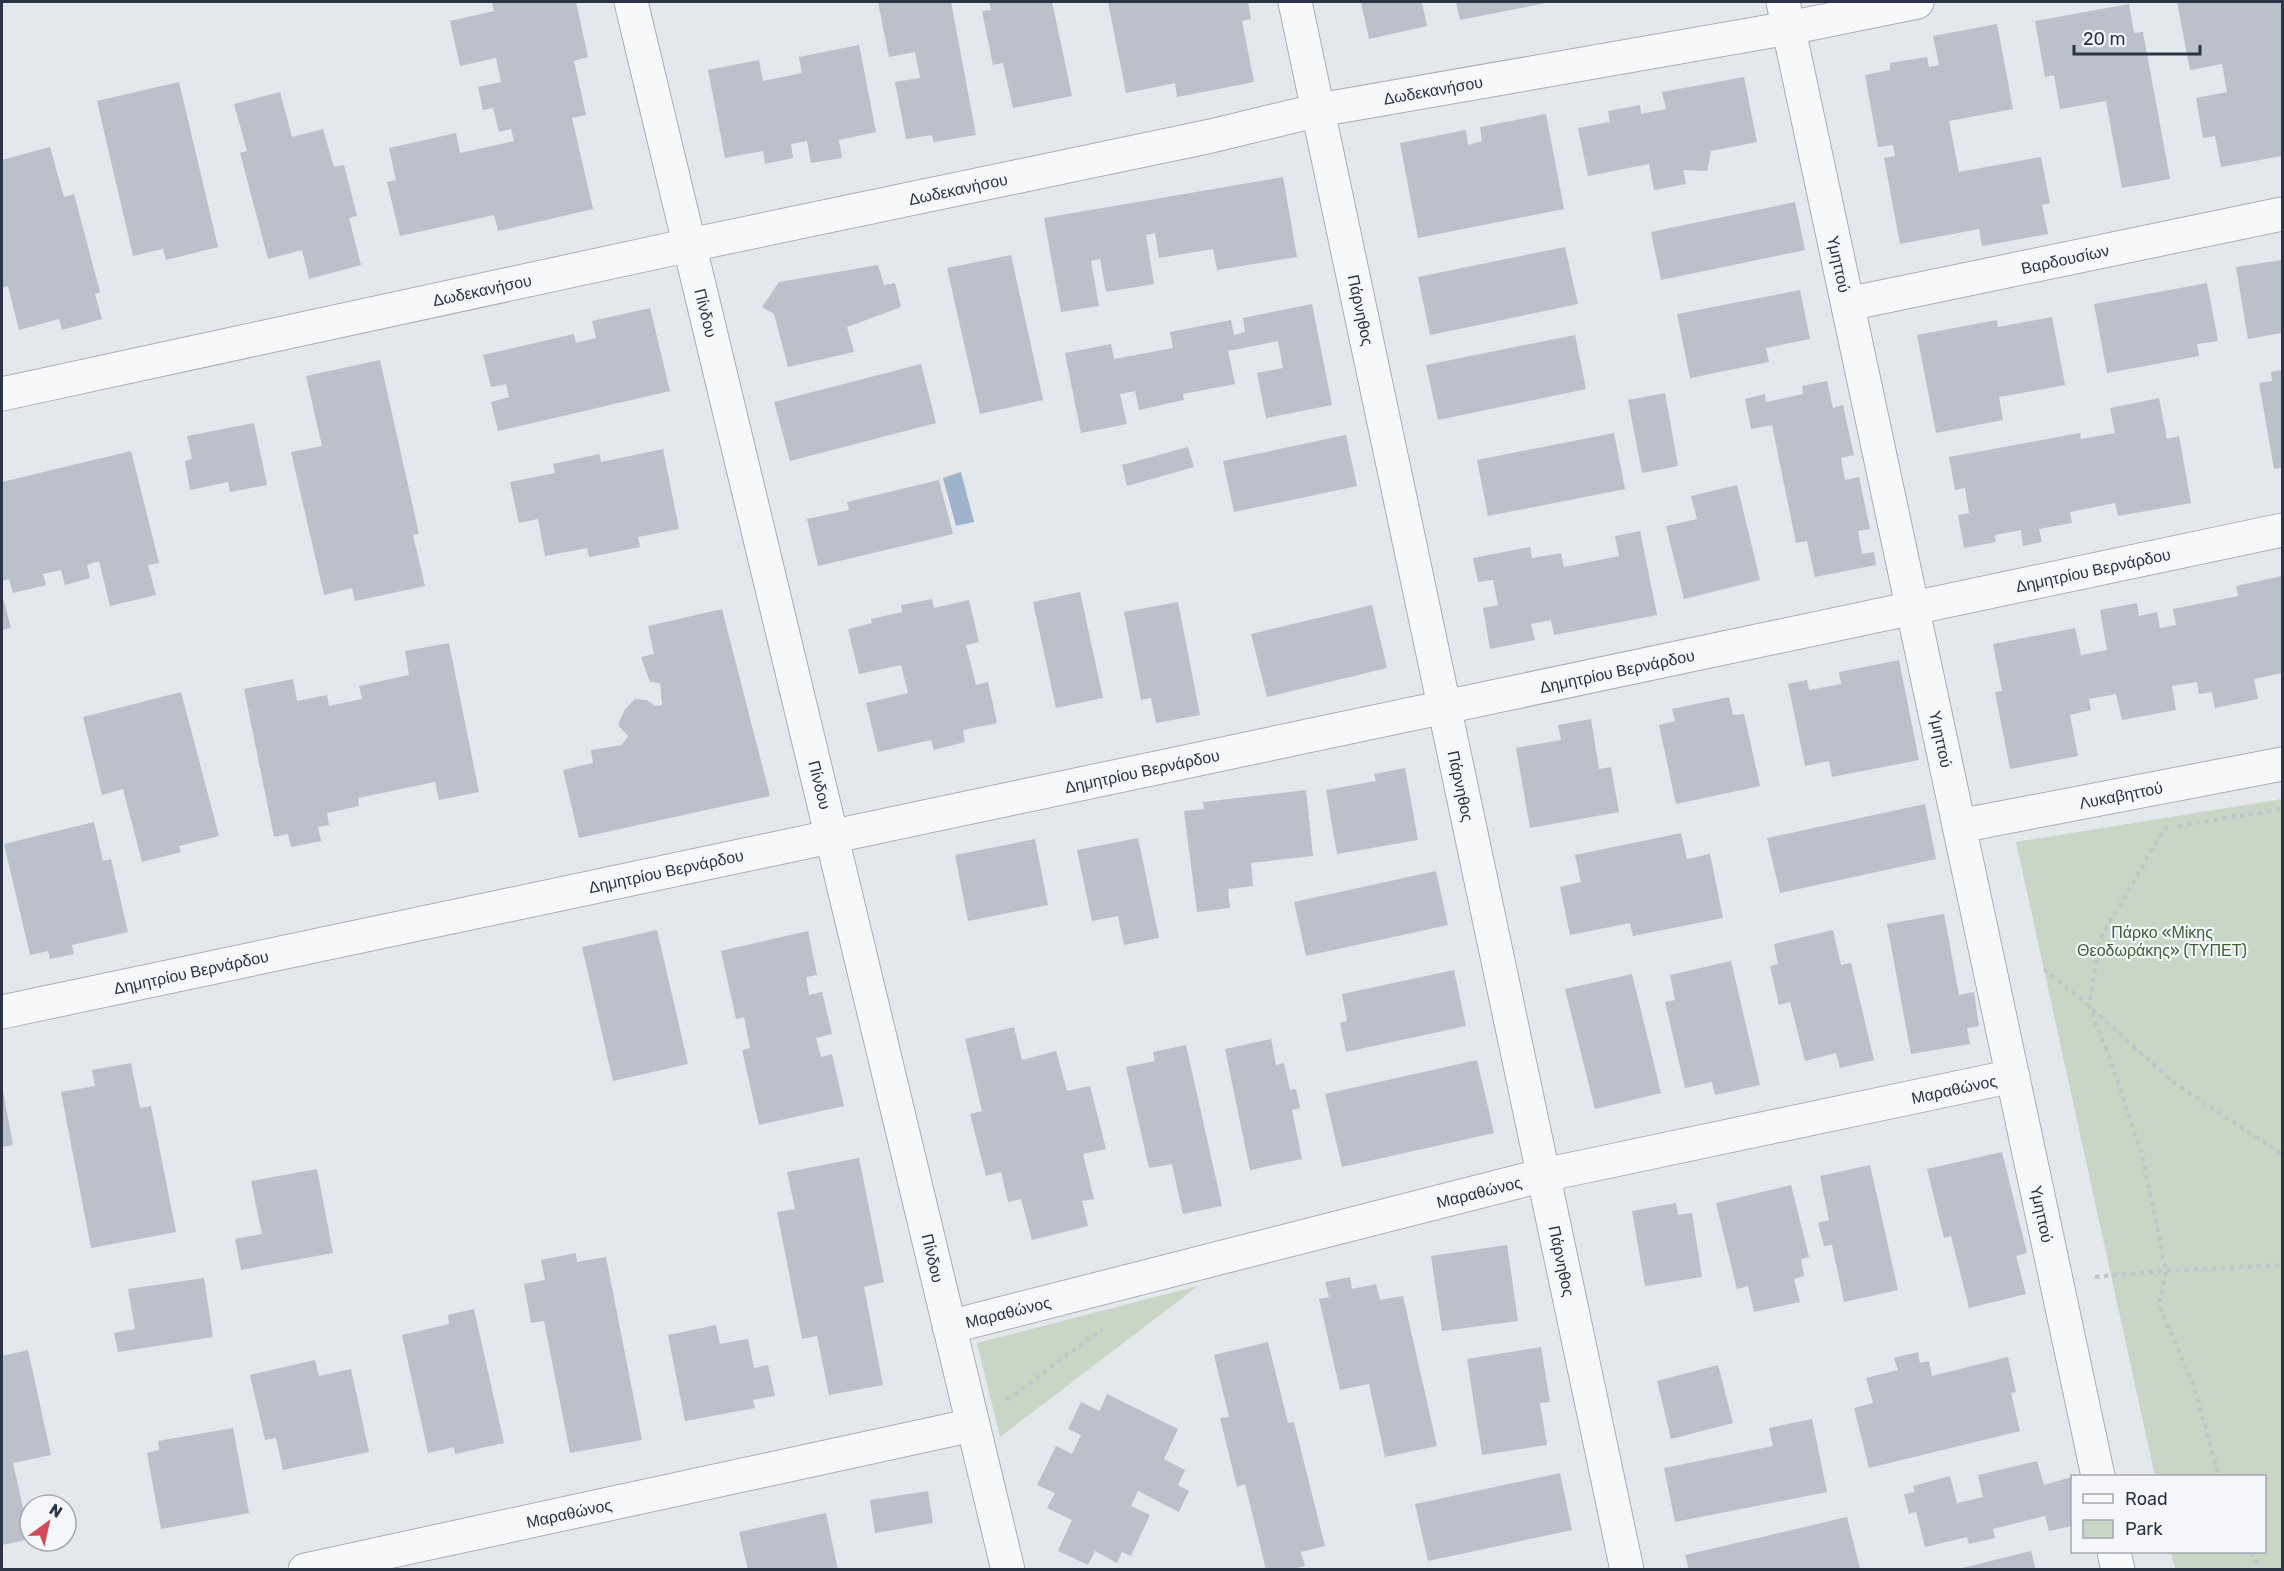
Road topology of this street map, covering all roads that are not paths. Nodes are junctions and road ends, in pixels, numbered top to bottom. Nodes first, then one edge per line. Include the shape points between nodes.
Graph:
1 (631, 2) edge
2 (1295, 2) edge
3 (1917, 2) edge
4 (1786, 15) edge
5 (1319, 110) junction
6 (2283, 214) edge
7 (690, 245) junction
8 (1848, 304) junction
9 (2, 394) edge
10 (2283, 530) edge
11 (1912, 608) junction
12 (1444, 707) junction
13 (2283, 764) edge
14 (1959, 826) junction
15 (832, 836) junction
16 (2, 1012) edge
17 (2013, 1076) junction
18 (1544, 1175) junction
19 (949, 1326) junction
20 (973, 1425) junction
21 (2098, 1475) edge
22 (2114, 1553) edge
23 (305, 1569) edge
24 (1008, 1569) edge
25 (1627, 1569) edge
26 (2118, 1569) edge

1 - 7 street, Πίνδου
2 - 5 street, Πάρνηθος
3 - 4 street, Δωδεκανήσου
4 - 5 street, Δωδεκανήσου
4 - 8 street, Υμηττού
5 - 7 street, Δωδεκανήσου
5 - 12 street, Πάρνηθος
6 - 8 street, Βαρδουσίων
7 - 9 street, Δωδεκανήσου
7 - 15 street, Πίνδου
8 - 11 street, Υμηττού
10 - 11 street, Δημητρίου Βερνάρδου
11 - 12 street, Δημητρίου Βερνάρδου
11 - 14 street, Υμηττού
12 - 15 street, Δημητρίου Βερνάρδου
12 - 18 street, Πάρνηθος
13 - 14 street, Λυκαβηττού
14 - 17 street, Υμηττού
15 - 16 street, Δημητρίου Βερνάρδου
15 - 19 street, Πίνδου
17 - 18 street, Μαραθώνος
17 - 21 street, Υμηττού
18 - 19 street, Μαραθώνος
18 - 25 street, Πάρνηθος
19 - 20 street, Πίνδου
20 - 23 street, Μαραθώνος
20 - 24 street, Πίνδου
22 - 26 street

